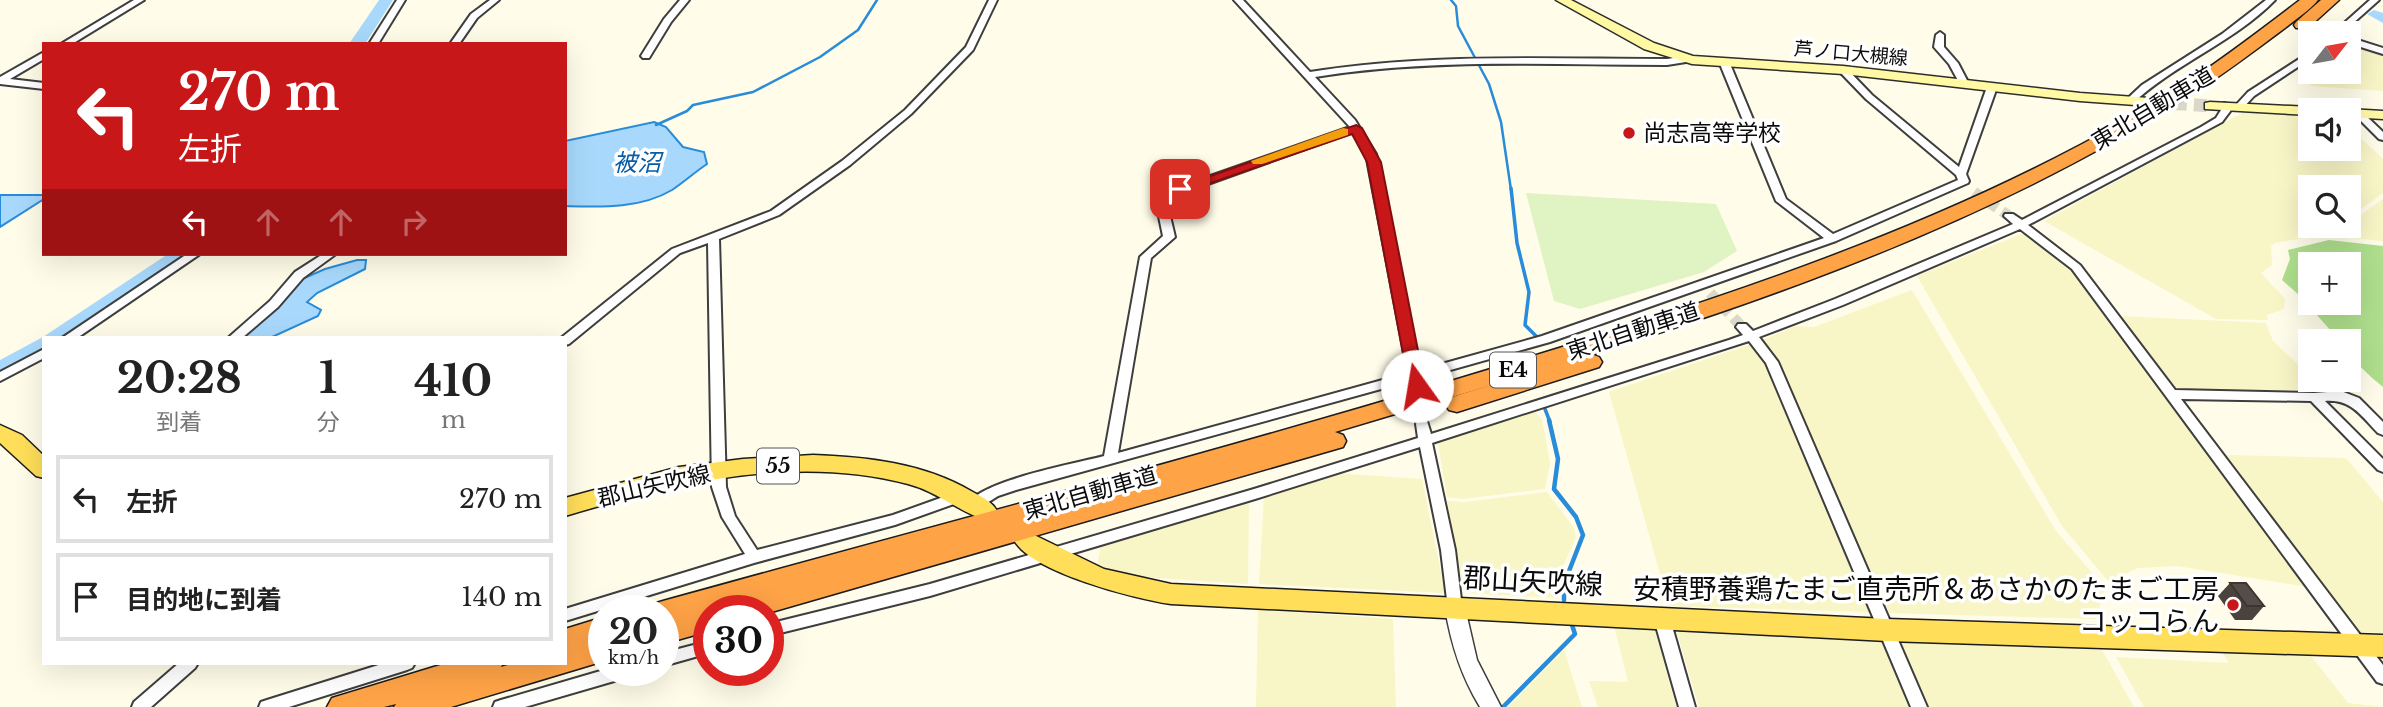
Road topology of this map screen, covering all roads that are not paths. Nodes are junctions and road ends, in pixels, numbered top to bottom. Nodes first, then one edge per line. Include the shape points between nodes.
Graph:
1 (140, 0) edge
2 (401, 0) edge
3 (495, 0) edge
4 (685, 0) edge
5 (993, 0) edge
6 (1238, 0) edge
7 (1562, 0) edge
8 (2271, 0) edge
9 (2310, 0) edge
10 (2331, 0) edge
11 (2372, 2) edge
12 (2383, 11) edge
13 (2351, 21) edge
14 (1940, 36) dead end
15 (68, 42) edge
16 (374, 42) edge
17 (455, 42) edge
18 (2361, 44) edge
19 (2383, 51) edge
20 (42, 56) edge
21 (646, 56) dead end
22 (1686, 59) junction
23 (2298, 63) edge
24 (1725, 64) junction
25 (1843, 70) junction
26 (1307, 75) junction
27 (0, 81) edge
28 (1964, 84) junction
29 (42, 86) edge
30 (1993, 87) junction
31 (2130, 101) junction
32 (2149, 102) tunnel mouth
33 (2217, 106) joint
34 (2239, 107) junction
35 (2298, 110) edge
36 (2361, 114) edge
37 (2383, 115) edge
38 (2361, 119) edge
39 (1356, 128) junction
40 (2383, 137) edge
41 (1960, 178) junction
42 (1974, 192) tunnel mouth
43 (2008, 216) tunnel mouth
44 (2021, 225) junction
45 (713, 236) junction
46 (1832, 239) junction
47 (191, 256) edge
48 (327, 256) edge
49 (1699, 284) junction
50 (1710, 293) tunnel mouth
51 (1746, 332) junction
52 (71, 336) edge
53 (235, 336) edge
54 (567, 339) edge
55 (42, 355) edge
56 (0, 377) edge
57 (1415, 381) junction
58 (2173, 394) junction
59 (2314, 397) junction
60 (1422, 424) tunnel mouth
61 (2383, 430) edge
62 (0, 433) edge
63 (1426, 441) junction
64 (1110, 460) junction
65 (2383, 467) edge
66 (42, 468) edge
67 (720, 471) junction
68 (973, 504) junction
69 (567, 506) edge
70 (1026, 540) dead end
71 (1049, 555) junction
72 (754, 557) junction
73 (784, 597) edge
74 (679, 607) edge
75 (1455, 608) junction
76 (567, 614) edge
77 (1662, 619) junction
78 (784, 626) edge
79 (1887, 630) junction
80 (588, 634) edge
81 (567, 640) edge
82 (2371, 645) edge
83 (588, 654) edge
84 (567, 660) edge
85 (188, 665) edge
86 (401, 665) edge
87 (482, 665) edge
88 (549, 665) edge
89 (2383, 677) edge
90 (588, 680) edge
91 (498, 703) edge
92 (140, 707) edge
93 (267, 707) edge
94 (342, 707) edge
95 (409, 707) edge
96 (1491, 707) edge
97 (1687, 707) edge
98 (1919, 707) edge

1 - 15 street
2 - 16 street
3 - 17 street via 474,16
4 - 21 street
5 - 45 street via 970,48 908,112 782,209
6 - 26 street
7 - 22 main road, 芦ノ口大槻線 via 1642,43
8 - 31 street
9 - 74 highway, 東北自動車道 / E4 via 2202,80 2099,141 1978,202 1805,272 1683,316 1405,403
10 - 73 highway, 東北自動車道 / E4 via 2218,87 2116,149 1991,211 1807,288 1462,402
11 - 12 street
11 - 13 street
14 - 28 street via 1939,47
18 - 19 street
20 - 27 street
22 - 24 main road, 芦ノ口大槻線
22 - 26 street via 1411,63
23 - 34 street
24 - 25 main road, 芦ノ口大槻線
24 - 46 street via 1781,201
25 - 28 main road, 芦ノ口大槻線
25 - 41 street
26 - 39 street
27 - 29 street
28 - 30 main road, 芦ノ口大槻線
30 - 31 main road, 芦ノ口大槻線
30 - 41 street
31 - 32 main road, 芦ノ口大槻線
33 - 34 main road
33 - 44 street via 2226,110 2204,129
34 - 35 main road
36 - 37 main road
38 - 40 street
39 - 57 street via 1374,162
39 - 64 street via 1160,197 1169,237 1146,257
41 - 42 street
41 - 46 street
43 - 44 street
44 - 51 street via 1839,302
44 - 58 street via 2076,267
45 - 54 street via 676,251
45 - 67 street
46 - 49 street
47 - 52 street
48 - 53 street via 299,275 274,304
49 - 50 street
49 - 57 street
51 - 63 street
51 - 79 street via 1772,362
55 - 56 street
57 - 64 street
58 - 59 street
58 - 82 street
59 - 61 street via 2339,394 2350,398
59 - 65 street
60 - 63 street
62 - 66 main road
63 - 71 street
63 - 75 street
64 - 68 street via 1014,485
67 - 68 main road, 郡山矢吹線 / 55 via 779,466 879,469 933,483
67 - 69 main road, 郡山矢吹線 / 55 via 677,476
67 - 72 street via 722,504 734,531
68 - 72 street
70 - 71 main road, 郡山矢吹線
71 - 75 main road, 郡山矢吹線 via 1094,578 1152,592
71 - 78 street
72 - 76 street
75 - 77 main road, 郡山矢吹線
75 - 96 street via 1463,654
77 - 79 main road, 郡山矢吹線
77 - 97 street
79 - 82 main road, 郡山矢吹線
79 - 98 street
80 - 81 highway
82 - 89 street
83 - 84 highway
85 - 92 street
86 - 93 street
87 - 94 highway
88 - 95 highway
90 - 91 street

